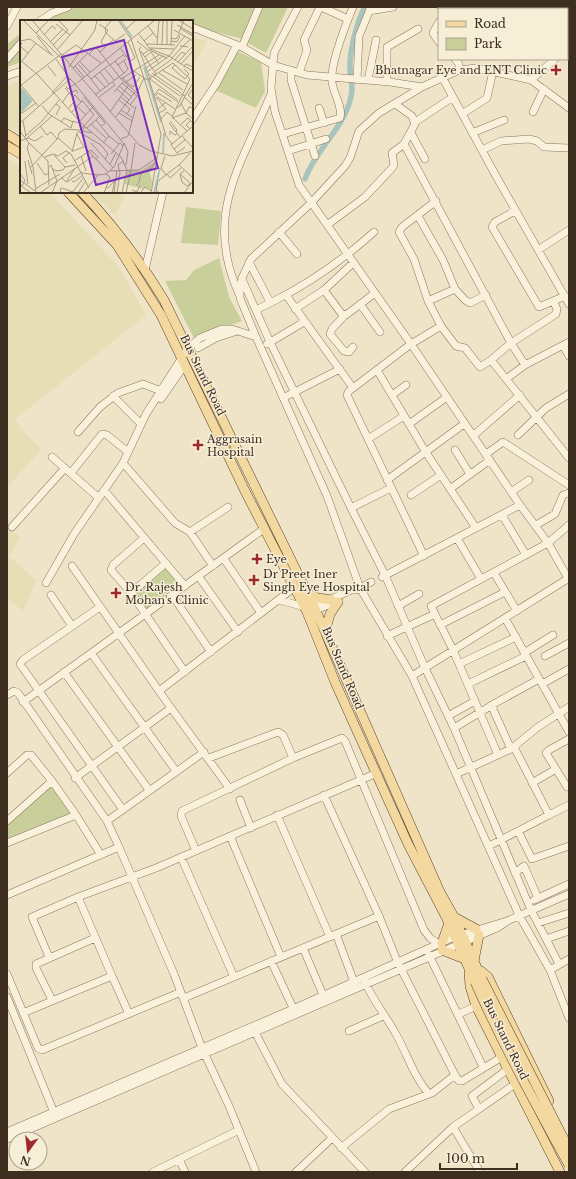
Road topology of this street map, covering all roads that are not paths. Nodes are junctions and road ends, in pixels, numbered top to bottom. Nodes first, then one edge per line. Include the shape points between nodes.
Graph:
1 (17, 7) edge
2 (68, 7) edge
3 (259, 7) edge
4 (298, 7) edge
5 (320, 7) edge
6 (353, 7) edge
7 (393, 7) edge
8 (370, 9) edge
9 (348, 19) junction
10 (42, 20) edge
11 (438, 24) edge
12 (7, 26) edge
13 (193, 27) edge
14 (418, 30) dead end
15 (376, 40) dead end
16 (438, 40) edge
17 (20, 44) edge
18 (239, 46) junction
19 (7, 58) edge
20 (456, 60) edge
21 (554, 60) edge
22 (273, 64) junction
23 (291, 70) junction
24 (459, 70) junction
25 (20, 71) edge
26 (493, 72) junction
27 (299, 73) junction
28 (7, 75) edge
29 (442, 77) junction
30 (332, 78) junction
31 (357, 80) junction
32 (368, 80) junction
33 (531, 80) junction
34 (387, 81) junction
35 (422, 87) junction
36 (544, 89) junction
37 (271, 94) junction
38 (453, 97) junction
39 (395, 104) junction
40 (319, 108) dead end
41 (569, 108) edge
42 (533, 112) dead end
43 (462, 114) junction
44 (193, 118) edge
45 (504, 120) dead end
46 (415, 122) junction
47 (324, 123) junction
48 (306, 128) junction
49 (411, 133) junction
50 (472, 133) junction
51 (7, 134) edge
52 (283, 134) junction
53 (326, 139) dead end
54 (20, 142) edge
55 (311, 144) junction
56 (404, 144) junction
57 (7, 146) edge
58 (569, 148) edge
59 (482, 150) junction
60 (288, 151) junction
61 (20, 153) edge
62 (315, 156) dead end
63 (425, 159) dead end
64 (69, 193) edge
65 (83, 193) edge
66 (163, 193) edge
67 (436, 201) junction
68 (311, 202) junction
69 (515, 211) junction
70 (418, 216) junction
71 (327, 225) junction
72 (569, 230) edge
73 (278, 232) junction
74 (374, 232) dead end
75 (538, 250) junction
76 (297, 254) dead end
77 (347, 254) junction
78 (249, 262) junction
79 (354, 263) junction
80 (145, 270) junction
81 (242, 278) junction
82 (455, 289) junction
83 (324, 290) junction
84 (375, 293) junction
85 (286, 295) junction
86 (486, 295) junction
87 (240, 298) junction
88 (428, 301) junction
89 (553, 301) junction
90 (568, 301) edge
91 (272, 302) junction
92 (360, 304) junction
93 (295, 309) junction
94 (256, 310) junction
95 (345, 315) junction
96 (304, 322) junction
97 (441, 326) junction
98 (237, 331) junction
99 (380, 332) dead end
100 (256, 337) junction
101 (270, 342) junction
102 (511, 342) junction
103 (566, 343) edge
104 (411, 344) junction
105 (261, 347) junction
106 (353, 347) dead end
107 (188, 348) junction
108 (198, 348) dead end
109 (569, 356) edge
110 (490, 360) junction
111 (183, 362) junction
112 (525, 365) junction
113 (340, 369) junction
114 (377, 370) junction
115 (506, 379) junction
116 (406, 385) dead end
117 (353, 388) junction
118 (161, 391) junction
119 (294, 392) junction
120 (569, 394) edge
121 (392, 395) junction
122 (520, 395) junction
123 (113, 396) junction
124 (447, 397) junction
125 (283, 398) junction
126 (151, 408) junction
127 (404, 416) junction
128 (537, 416) junction
129 (142, 424) junction
130 (409, 424) junction
131 (464, 424) junction
132 (78, 432) dead end
133 (474, 435) junction
134 (518, 435) dead end
135 (368, 439) junction
136 (455, 450) dead end
137 (425, 451) junction
138 (128, 452) junction
139 (52, 457) dead end
140 (488, 457) junction
141 (569, 458) edge
142 (123, 463) junction
143 (68, 470) junction
144 (470, 474) junction
145 (441, 475) junction
146 (387, 480) junction
147 (529, 480) dead end
148 (569, 485) edge
149 (391, 488) junction
150 (450, 489) junction
151 (104, 490) junction
152 (511, 492) junction
153 (569, 493) edge
154 (411, 495) dead end
155 (98, 498) junction
156 (520, 505) junction
157 (228, 507) dead end
158 (351, 508) junction
159 (502, 515) junction
160 (536, 525) junction
161 (569, 525) edge
162 (12, 527) dead end
163 (265, 528) junction
164 (476, 528) junction
165 (190, 532) junction
166 (144, 538) junction
167 (457, 538) junction
168 (548, 543) junction
169 (526, 555) junction
170 (424, 556) junction
171 (224, 559) junction
172 (166, 563) junction
173 (72, 566) dead end
174 (213, 566) junction
175 (494, 573) junction
176 (383, 576) junction
177 (199, 577) junction
178 (481, 579) junction
179 (569, 579) edge
180 (370, 582) dead end
181 (46, 583) dead end
182 (185, 586) junction
183 (295, 587) junction
184 (359, 589) junction
185 (505, 592) junction
186 (131, 593) junction
187 (307, 593) junction
188 (419, 594) dead end
189 (51, 595) dead end
190 (172, 595) junction
191 (334, 601) junction
192 (277, 602) junction
193 (100, 606) junction
194 (398, 606) junction
195 (310, 609) junction
196 (517, 611) junction
197 (261, 613) junction
198 (435, 614) junction
199 (145, 615) junction
200 (505, 618) junction
201 (440, 625) junction
202 (72, 626) junction
203 (407, 626) junction
204 (238, 632) junction
205 (325, 632) junction
206 (120, 633) junction
207 (553, 635) dead end
208 (388, 636) junction
209 (516, 637) junction
210 (569, 643) edge
211 (453, 650) junction
212 (211, 652) junction
213 (91, 653) junction
214 (525, 654) junction
215 (545, 656) dead end
216 (459, 664) junction
217 (425, 668) junction
218 (569, 669) edge
219 (64, 672) junction
220 (185, 672) junction
221 (412, 676) junction
222 (540, 682) junction
223 (468, 684) junction
224 (38, 691) junction
225 (159, 691) junction
226 (7, 695) edge
227 (475, 700) junction
228 (23, 702) junction
229 (490, 706) junction
230 (569, 706) edge
231 (171, 708) junction
232 (480, 713) junction
233 (558, 714) junction
234 (448, 716) junction
235 (144, 727) junction
236 (454, 728) junction
237 (569, 732) edge
238 (569, 738) edge
239 (118, 746) junction
240 (512, 748) junction
241 (204, 752) junction
242 (498, 755) junction
243 (209, 758) junction
244 (293, 758) junction
245 (91, 765) junction
246 (470, 768) junction
247 (556, 769) junction
248 (176, 771) junction
249 (7, 773) edge
250 (377, 773) junction
251 (456, 774) junction
252 (75, 778) junction
253 (360, 780) junction
254 (52, 781) junction
255 (532, 783) junction
256 (567, 787) dead end
257 (230, 789) junction
258 (149, 790) junction
259 (324, 795) junction
260 (240, 800) dead end
261 (569, 805) edge
262 (122, 810) junction
263 (76, 815) junction
264 (549, 815) junction
265 (277, 816) junction
266 (7, 821) edge
267 (106, 821) junction
268 (251, 828) junction
269 (518, 831) junction
270 (230, 836) junction
271 (501, 841) junction
272 (7, 843) edge
273 (489, 846) junction
274 (569, 846) edge
275 (119, 847) junction
276 (196, 851) junction
277 (101, 855) junction
278 (181, 857) junction
279 (515, 873) junction
280 (132, 877) junction
281 (569, 884) edge
282 (569, 894) edge
283 (7, 895) edge
284 (78, 897) junction
285 (538, 898) junction
286 (528, 902) junction
287 (531, 910) junction
288 (569, 913) edge
289 (519, 915) junction
290 (379, 916) junction
291 (452, 920) junction
292 (538, 923) junction
293 (569, 931) edge
294 (477, 932) junction
295 (333, 936) junction
296 (95, 938) junction
297 (460, 939) junction
298 (546, 939) junction
299 (441, 946) junction
300 (303, 948) junction
301 (429, 956) junction
302 (281, 957) junction
303 (49, 958) junction
304 (569, 959) edge
305 (271, 961) junction
306 (471, 964) junction
307 (559, 964) junction
308 (399, 965) junction
309 (550, 970) junction
310 (7, 974) edge
311 (112, 976) junction
312 (234, 977) junction
313 (479, 980) junction
314 (364, 981) junction
315 (354, 982) junction
316 (182, 995) junction
317 (323, 995) junction
318 (7, 997) edge
319 (566, 999) edge
320 (52, 1000) junction
321 (476, 1006) junction
322 (294, 1011) junction
323 (24, 1013) junction
324 (129, 1014) junction
325 (459, 1014) junction
326 (383, 1016) junction
327 (569, 1018) edge
328 (349, 1031) dead end
329 (255, 1032) junction
330 (203, 1051) junction
331 (502, 1058) junction
332 (483, 1067) junction
333 (508, 1069) junction
334 (535, 1071) junction
335 (455, 1075) junction
336 (515, 1084) junction
337 (429, 1094) junction
338 (479, 1109) junction
339 (55, 1114) junction
340 (453, 1127) junction
341 (239, 1130) junction
342 (7, 1132) edge
343 (332, 1138) junction
344 (7, 1139) edge
345 (569, 1140) edge
346 (341, 1148) junction
347 (569, 1149) edge
348 (179, 1159) junction
349 (569, 1165) edge
350 (153, 1172) edge
351 (185, 1172) edge
352 (256, 1172) edge
353 (296, 1172) edge
354 (365, 1172) edge
355 (405, 1172) edge
356 (480, 1172) edge
357 (560, 1172) edge

1 - 12 street
2 - 10 street
3 - 18 street
4 - 22 street via 274,53
5 - 9 street
5 - 27 street via 304,40 307,50
6 - 9 street
7 - 8 street
8 - 31 street via 359,36
9 - 30 street via 338,47
11 - 16 street via 433,33
13 - 18 street
14 - 34 street via 387,46
15 - 32 street
17 - 19 street
18 - 22 street
18 - 44 street
20 - 24 street
21 - 33 street
22 - 23 street
22 - 37 street
23 - 27 street
23 - 48 street via 291,80
24 - 26 street via 470,68
24 - 29 street
25 - 28 street
26 - 33 street
26 - 43 street via 487,98
27 - 30 street
29 - 35 street
29 - 38 street
30 - 31 street
30 - 47 street via 341,116 339,119
31 - 32 street
32 - 34 street
33 - 36 street
34 - 35 street
35 - 39 street
36 - 41 street
36 - 42 street
37 - 52 street
37 - 87 street via 232,181 226,206 224,232 227,262
38 - 43 street
38 - 46 street
39 - 46 street via 412,116
39 - 68 street via 379,113 359,131 345,166
40 - 47 street
43 - 50 street
45 - 50 street
46 - 49 street
47 - 48 street
48 - 52 street
48 - 55 street
49 - 56 street
49 - 63 street
50 - 59 street
51 - 54 main road
52 - 60 street
53 - 55 street
55 - 60 street
55 - 62 street
56 - 67 street
56 - 71 street via 392,153 392,168 365,197
57 - 61 main road
58 - 59 street via 544,147 529,139 501,140
59 - 69 street
60 - 68 street via 297,181
64 - 111 main road, Bus Stand Road via 117,245 161,315
65 - 80 main road, Bus Stand Road via 104,215
66 - 80 street
67 - 70 street
67 - 86 street
68 - 71 street
68 - 73 street
69 - 75 street
69 - 89 street via 495,222 492,227 538,306
70 - 82 street via 443,260
70 - 88 street via 402,228 400,234 414,259
71 - 77 street
72 - 75 street
73 - 76 street
73 - 78 street
74 - 77 street
75 - 90 street
77 - 79 street
77 - 85 street
78 - 81 street
78 - 91 street
79 - 83 street
79 - 84 street
80 - 107 main road, Bus Stand Road via 164,300
81 - 87 street
81 - 94 street
82 - 86 street via 469,303
82 - 88 street
83 - 93 street
83 - 95 street
84 - 92 street
84 - 104 street
85 - 91 street
85 - 93 street
86 - 102 street
87 - 100 street
88 - 97 street
89 - 90 street
89 - 102 street via 557,309 556,314
91 - 94 street
92 - 95 street
92 - 99 street
93 - 96 street
94 - 101 street
95 - 106 street via 330,334 344,351 349,352
96 - 101 street
96 - 113 street
97 - 104 street
97 - 110 street via 456,346 464,348 480,367
98 - 100 street
98 - 107 street via 222,329 200,338
98 - 108 street
100 - 105 street
101 - 105 street
101 - 119 street
102 - 110 street
102 - 112 street
103 - 109 street
103 - 112 street
104 - 114 street
104 - 124 street
105 - 125 street
107 - 111 street
107 - 187 main road, Bus Stand Road
110 - 115 street
111 - 118 street
111 - 126 street via 157,403
111 - 163 main road, Bus Stand Road
112 - 115 street
113 - 117 street
113 - 119 street
114 - 117 street
114 - 121 street
115 - 122 street
116 - 121 street
117 - 135 street via 347,395
118 - 123 street via 139,385
118 - 126 street
119 - 125 street
119 - 158 street
120 - 128 street
121 - 127 street
122 - 128 street
122 - 133 street
123 - 129 street
123 - 132 street
124 - 130 street
124 - 131 street
125 - 184 street via 327,496
126 - 129 street
127 - 130 street
127 - 135 street
128 - 134 street
128 - 141 street
129 - 138 street
130 - 137 street
131 - 133 street
131 - 137 street
133 - 140 street
135 - 146 street
136 - 144 street
137 - 145 street
137 - 146 street
138 - 142 street
138 - 143 street via 107,435 102,434
139 - 143 street
140 - 144 street
140 - 148 street via 499,443 505,443
140 - 152 street
142 - 151 street
142 - 165 street via 175,522
143 - 155 street
143 - 162 street
144 - 150 street
145 - 150 street
145 - 154 street
146 - 149 street
147 - 152 street
149 - 158 street
149 - 170 street
150 - 164 street
151 - 155 street
151 - 166 street
152 - 156 street
153 - 160 street via 563,495 555,514
155 - 181 street via 61,554
156 - 159 street
156 - 160 street
157 - 165 street
158 - 176 street
159 - 164 street
159 - 169 street
160 - 168 street
161 - 168 street
163 - 171 street
163 - 183 main road, Bus Stand Road
164 - 167 street
165 - 174 street
166 - 172 street
166 - 186 street via 112,568 112,572
167 - 170 street
167 - 178 street
168 - 169 street
168 - 179 street
169 - 175 street
170 - 176 street
171 - 174 street
171 - 197 street
172 - 182 street
172 - 186 street
173 - 193 street
174 - 177 street
175 - 178 street
175 - 185 street
176 - 194 street
177 - 182 street
177 - 204 street
178 - 198 street via 431,604
179 - 196 street
180 - 184 street
182 - 190 street
183 - 192 street
183 - 195 main road, Bus Stand Road
184 - 191 street via 351,590
184 - 208 street
185 - 196 street
185 - 201 street
186 - 199 street
187 - 191 main road
187 - 195 main road, Bus Stand Road
188 - 194 street
189 - 202 street
190 - 199 street
190 - 212 street
191 - 195 street
191 - 205 main road
192 - 195 street
192 - 197 street
193 - 202 street
193 - 206 street
194 - 203 street
195 - 205 main road, Bus Stand Road
195 - 250 main road, Bus Stand Road via 338,689
196 - 200 street
197 - 204 street
198 - 201 street
198 - 203 street
199 - 206 street
199 - 220 street
200 - 209 street
200 - 211 street
201 - 211 street
202 - 224 street via 21,662 21,667
203 - 208 street
203 - 217 street
204 - 212 street
205 - 291 main road, Bus Stand Road
206 - 213 street
206 - 225 street
207 - 214 street
208 - 221 street
209 - 214 street
209 - 216 street
210 - 215 street
211 - 216 street
211 - 217 street
212 - 220 street
213 - 219 street
213 - 235 street
214 - 222 street
214 - 223 street
216 - 223 street
217 - 221 street
217 - 234 street
218 - 222 street
219 - 224 street
219 - 239 street
220 - 225 street
221 - 251 street
222 - 229 street
222 - 233 street
223 - 227 street
224 - 228 street
224 - 245 street
225 - 231 street
226 - 228 street via 16,692
227 - 232 street
227 - 234 street
228 - 252 street
229 - 232 street
229 - 240 street
230 - 233 street
231 - 235 street
231 - 241 street
232 - 236 street
232 - 242 street
233 - 237 street
233 - 240 street
234 - 236 street
235 - 239 street
235 - 248 street
236 - 246 street
238 - 247 street via 547,751
239 - 245 street
239 - 258 street
240 - 242 street
240 - 255 street
241 - 243 street
241 - 248 street
242 - 246 street
243 - 244 street via 278,732 283,735
243 - 257 street
244 - 253 street via 342,738
244 - 257 street
245 - 252 street
245 - 262 street
246 - 251 street
246 - 271 street
247 - 255 street
247 - 256 street
248 - 258 street
249 - 254 street via 29,755
250 - 253 street
250 - 291 main road, Bus Stand Road via 408,844
251 - 273 street
252 - 267 street
253 - 259 street
253 - 299 street via 424,930
254 - 263 street
254 - 266 street
255 - 264 street
257 - 276 street via 181,813
258 - 262 street
259 - 265 street
259 - 290 street
260 - 268 street
261 - 264 street
262 - 267 street
263 - 272 street
263 - 277 street
264 - 269 street
265 - 268 street
265 - 295 street
267 - 275 street
268 - 270 street
269 - 271 street
269 - 274 street via 532,860
270 - 276 street
270 - 302 street
271 - 273 street
271 - 279 street
273 - 289 street
275 - 277 street
275 - 280 street
276 - 278 street
277 - 283 street
278 - 280 street
278 - 312 street
279 - 285 street via 524,866
279 - 286 street
280 - 284 street
280 - 316 street
281 - 285 street
282 - 287 street
284 - 296 street
284 - 303 street via 32,916
285 - 286 street
286 - 287 street
287 - 289 street
287 - 292 street
288 - 292 street
289 - 294 street via 498,927
289 - 309 street
290 - 295 street
290 - 308 street
291 - 294 main road
291 - 297 main road, Bus Stand Road
291 - 299 main road
292 - 298 street
293 - 298 street
294 - 297 street
294 - 306 main road
295 - 300 street
295 - 315 street
296 - 303 street
296 - 311 street
297 - 299 street
297 - 306 main road, Bus Stand Road
298 - 307 street
299 - 301 street
299 - 306 main road
299 - 308 street
300 - 302 street
300 - 317 street
301 - 308 street
301 - 325 street
302 - 305 street
303 - 320 street via 35,966
304 - 307 street
305 - 312 street
305 - 322 street
306 - 313 main road
306 - 321 main road, Bus Stand Road via 470,986
306 - 334 main road, Bus Stand Road via 488,977
307 - 309 street
308 - 314 street
308 - 335 street
309 - 319 street
310 - 323 street
311 - 320 street
311 - 324 street
312 - 316 street
313 - 347 main road, bridge
313 - 349 main road, bridge via 514,1063
314 - 315 street
314 - 322 street
314 - 326 street
315 - 317 street
316 - 324 street
316 - 330 street
317 - 322 street
318 - 339 street
319 - 327 street
320 - 323 street
321 - 325 street
321 - 331 main road, Bus Stand Road
322 - 329 street
322 - 330 street
323 - 324 street via 38,1048 42,1050
325 - 332 street
326 - 328 street
326 - 337 street
329 - 330 street
329 - 343 street via 278,1080
330 - 339 street
330 - 341 street
331 - 332 street
331 - 333 main road, Bus Stand Road
332 - 335 street via 461,1082
333 - 336 main road, Bus Stand Road
333 - 338 street via 472,1096
334 - 336 street
334 - 345 main road, Bus Stand Road
335 - 337 street
336 - 338 street
336 - 357 main road, Bus Stand Road
337 - 346 street via 389,1109
338 - 340 street
339 - 342 street
339 - 344 street
340 - 355 street
340 - 356 street
341 - 348 street
341 - 352 street
343 - 346 street
343 - 353 street
346 - 354 street
348 - 350 street
348 - 351 street

